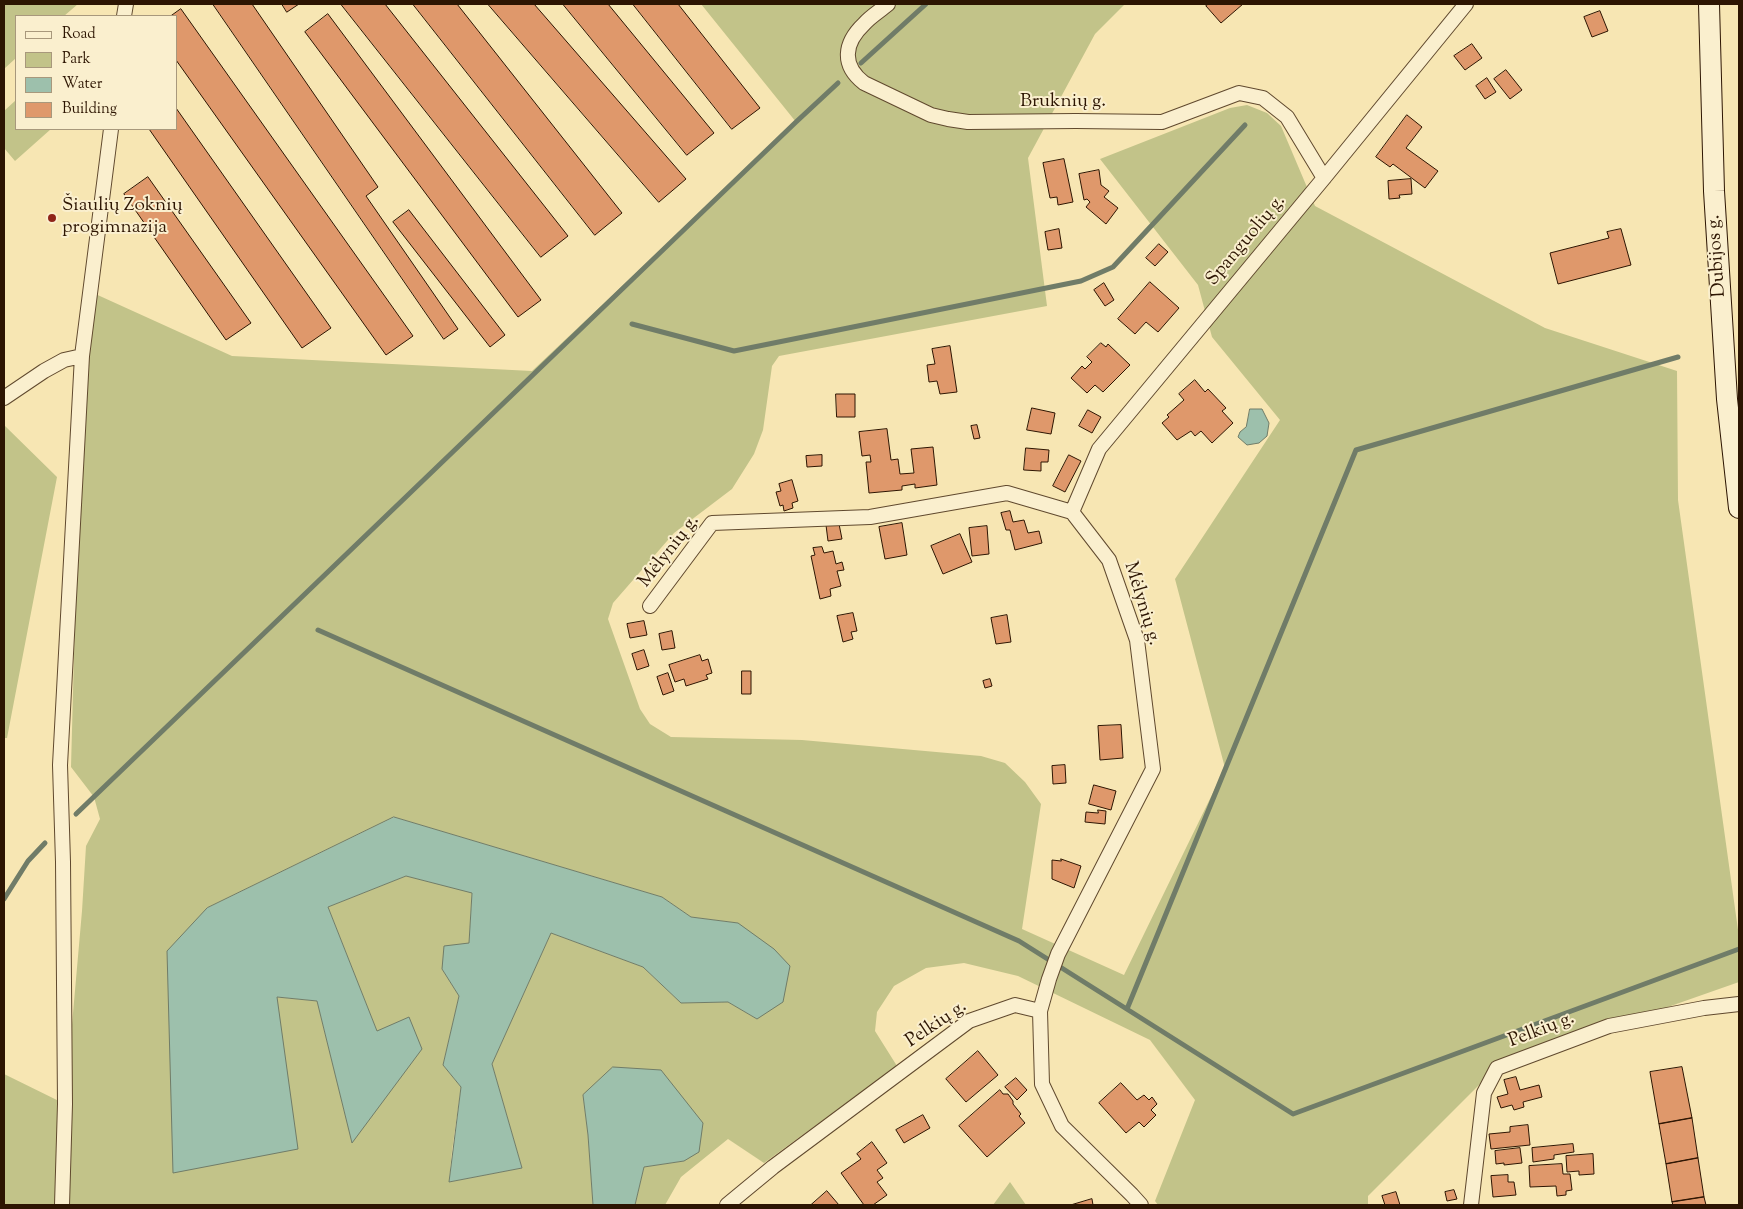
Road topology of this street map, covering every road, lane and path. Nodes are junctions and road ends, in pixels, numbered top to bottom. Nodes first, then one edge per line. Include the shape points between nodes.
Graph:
1 (888, 4) edge
2 (1466, 4) edge
3 (1709, 4) edge
4 (111, 130) edge
5 (1324, 178) junction
6 (82, 356) junction
7 (4, 398) edge
8 (1739, 508) edge
9 (1072, 512) junction
10 (650, 606) dead end
11 (1739, 1004) edge
12 (1040, 1011) junction
13 (62, 1205) edge
14 (727, 1205) edge
15 (1141, 1205) edge
16 (1471, 1205) edge

1 - 5 street, Bruknių g. via 854,35 847,55 848,65 864,83 931,115 968,122 1162,122 1239,94 1263,98 1287,117
2 - 5 street, Spanguolių g.
3 - 8 main road, Dubijos g. via 1715,211 1727,398
4 - 6 street
5 - 9 street, Spanguolių g. via 1099,449
6 - 7 street via 64,360
6 - 13 street via 60,766 65,1095
9 - 10 street, Mėlynių g. via 1007,493 870,517 712,523
9 - 12 street, Mėlynių g. via 1109,560 1137,640 1153,768 1058,954
11 - 16 street, Pelkių g. via 1609,1026 1497,1068 1484,1093
12 - 14 street, Pelkių g. via 1015,1005 969,1021
12 - 15 street via 1042,1084 1062,1126

